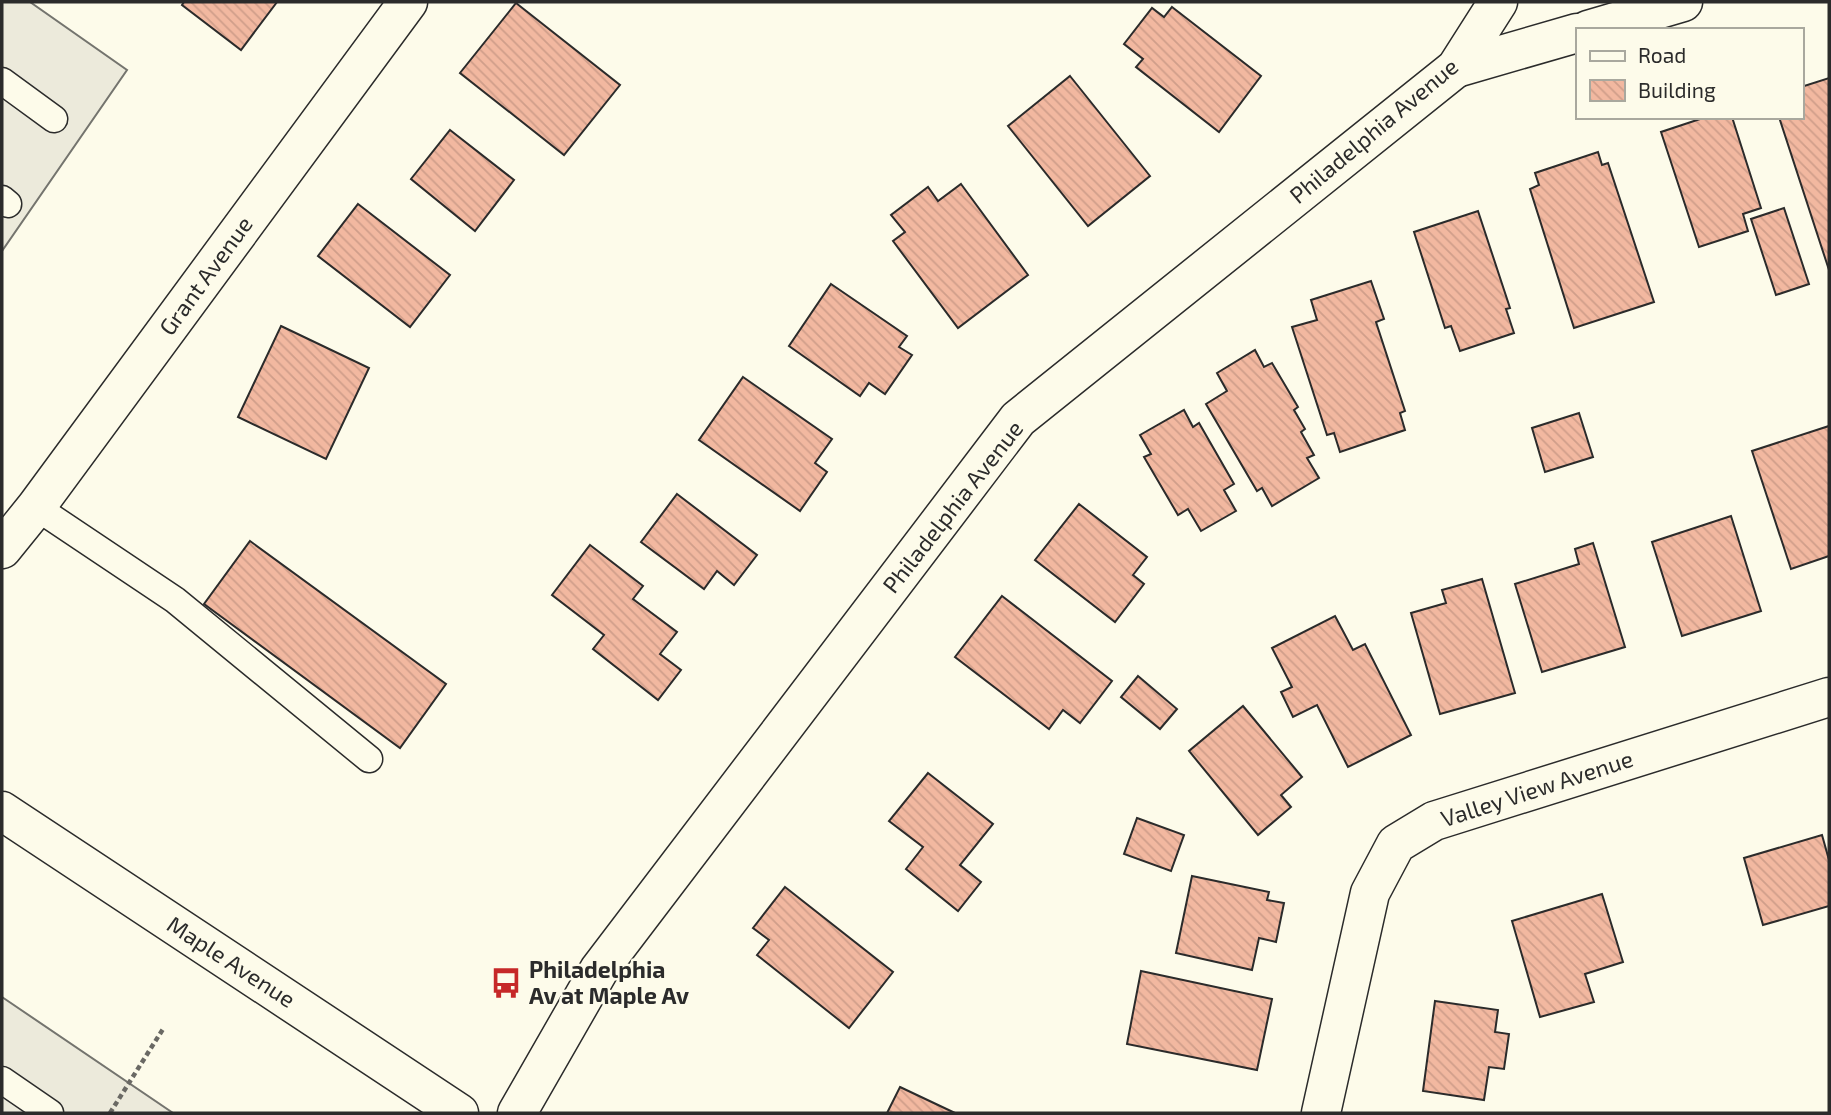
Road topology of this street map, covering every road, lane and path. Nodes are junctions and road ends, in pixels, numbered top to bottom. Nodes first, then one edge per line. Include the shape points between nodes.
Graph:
1 (408, 2) edge
2 (1498, 2) edge
3 (1683, 2) edge
4 (1595, 28) edge
5 (1576, 33) edge
6 (1456, 68) junction
7 (2, 81) edge
8 (54, 119) dead end
9 (36, 507) junction
10 (2, 549) edge
11 (1829, 697) edge
12 (369, 760) dead end
13 (2, 811) edge
14 (163, 1029) dead end
15 (2, 1080) edge
16 (50, 1113) edge
17 (110, 1113) edge
18 (459, 1113) edge
19 (517, 1113) edge
20 (1321, 1113) edge

1 - 9 street, Grant Avenue
2 - 6 street, Philadelphia Avenue
3 - 4 street
5 - 6 street
6 - 19 street, Philadelphia Avenue via 1018,419 600,970
7 - 8 lane
9 - 10 street, Grant Avenue
9 - 12 lane via 174,600
11 - 20 street, Valley View Avenue via 1434,821 1396,844 1370,893
13 - 18 street, Maple Avenue
14 - 17 path
15 - 16 lane

